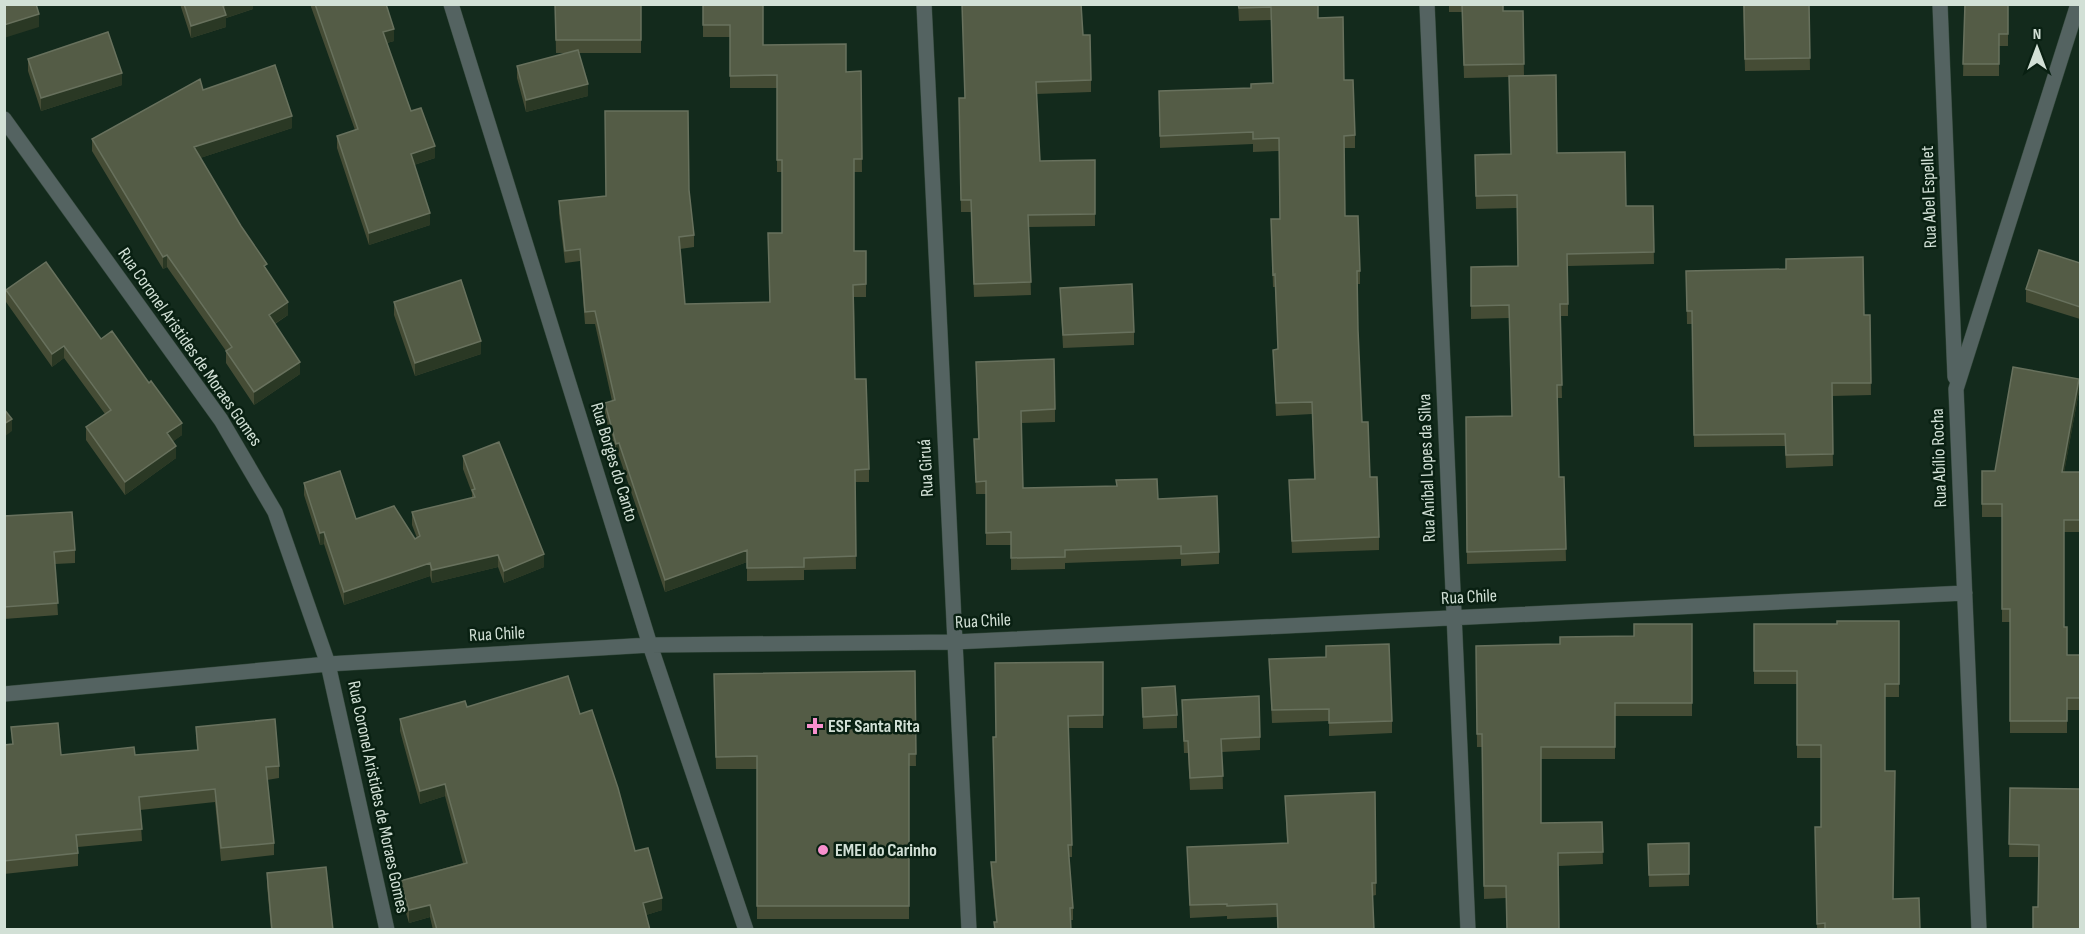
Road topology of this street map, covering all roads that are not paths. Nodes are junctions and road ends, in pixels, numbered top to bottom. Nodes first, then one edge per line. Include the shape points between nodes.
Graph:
1 (451, 4) edge
2 (924, 4) edge
3 (1427, 4) edge
4 (1940, 4) edge
5 (2078, 4) edge
6 (7, 126) edge
7 (1956, 388) junction
8 (1965, 592) junction
9 (1453, 618) junction
10 (954, 642) junction
11 (650, 645) junction
12 (328, 664) junction
13 (4, 694) edge
14 (387, 930) edge
15 (746, 930) edge
16 (969, 930) edge
17 (1468, 930) edge
18 (1979, 930) edge

1 - 11 street, Rua Borges do Canto
2 - 10 street, Rua Giruá
3 - 9 street, Rua Aníbal Lopes da Silva
4 - 7 street, Rua Abel Espellet
5 - 7 street, Rua Abílio Rocha
6 - 12 street, Rua Coronel Aristides de Moraes Gomes via 221,420 275,512
7 - 8 street, Rua Abílio Rocha
8 - 9 street, Rua Chile
8 - 18 street, Rua Abílio Rocha
9 - 10 street, Rua Chile
9 - 17 street, Rua Aníbal Lopes da Silva
10 - 11 street, Rua Chile
10 - 16 street, Rua Giruá
11 - 12 street, Rua Chile
11 - 15 street, Rua Borges do Canto
12 - 13 street, Rua Chile
12 - 14 street, Rua Coronel Aristides de Moraes Gomes

